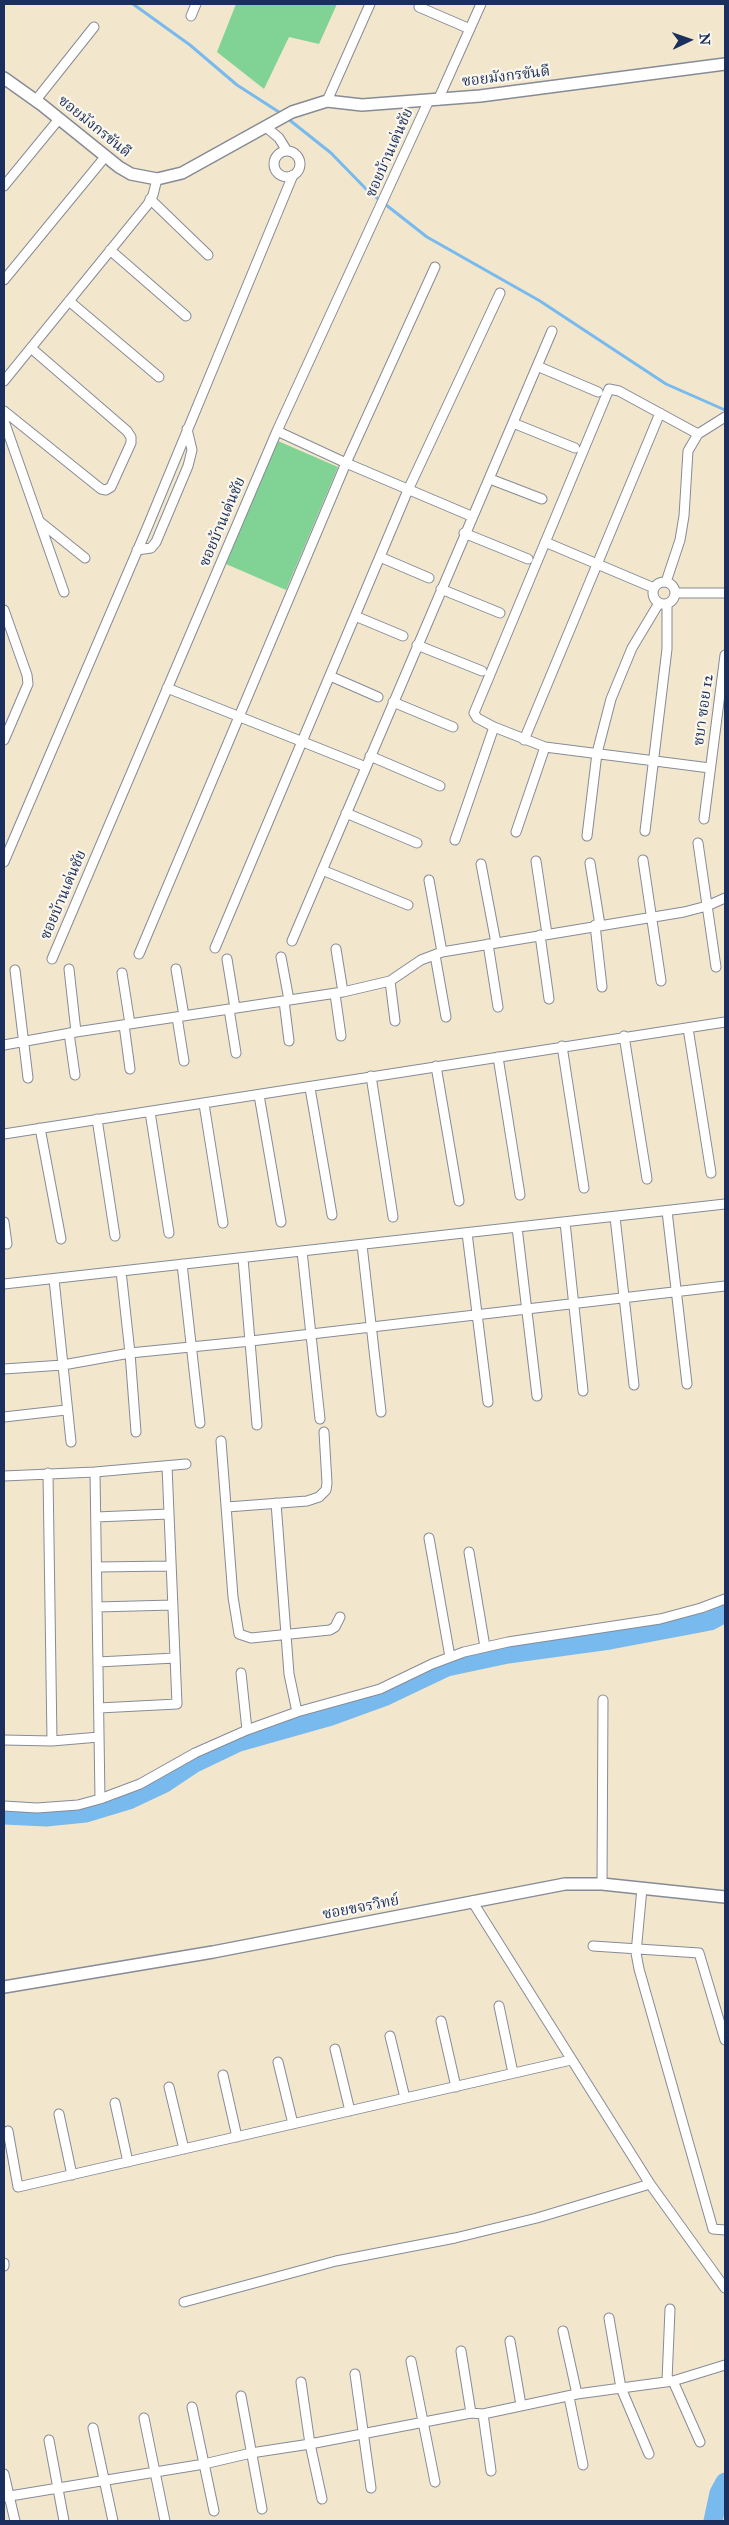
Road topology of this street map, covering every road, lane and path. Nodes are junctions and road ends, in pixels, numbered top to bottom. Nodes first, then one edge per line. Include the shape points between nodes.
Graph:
1 (196, 4) edge
2 (370, 4) edge
3 (481, 4) edge
4 (419, 7) dead end
5 (191, 16) dead end
6 (94, 27) dead end
7 (470, 29) junction
8 (725, 64) edge
9 (5, 82) edge
10 (36, 100) junction
11 (434, 100) junction
12 (327, 101) junction
13 (59, 119) junction
14 (266, 126) junction
15 (287, 151) junction
16 (105, 157) junction
17 (293, 176) junction
18 (156, 179) junction
19 (4, 186) edge
20 (150, 199) junction
21 (110, 250) junction
22 (208, 255) dead end
23 (435, 267) dead end
24 (4, 280) edge
25 (500, 293) dead end
26 (69, 301) junction
27 (186, 316) dead end
28 (552, 331) dead end
29 (31, 348) junction
30 (537, 366) junction
31 (160, 376) dead end
32 (4, 381) edge
33 (598, 392) dead end
34 (4, 411) edge
35 (660, 413) junction
36 (725, 417) edge
37 (4, 421) edge
38 (513, 423) junction
39 (187, 429) junction
40 (277, 431) junction
41 (698, 434) junction
42 (575, 448) dead end
43 (346, 463) junction
44 (490, 479) junction
45 (408, 490) junction
46 (542, 499) dead end
47 (471, 516) junction
48 (39, 521) junction
49 (464, 533) junction
50 (545, 542) junction
51 (137, 550) junction
52 (380, 557) junction
53 (85, 558) dead end
54 (528, 559) dead end
55 (597, 564) junction
56 (429, 578) dead end
57 (666, 582) junction
58 (654, 588) junction
59 (441, 589) junction
60 (64, 592) dead end
61 (675, 593) junction
62 (725, 593) edge
63 (663, 603) junction
64 (4, 610) edge
65 (500, 612) dead end
66 (355, 616) junction
67 (403, 636) dead end
68 (417, 645) junction
69 (725, 655) edge
70 (482, 671) dead end
71 (330, 676) junction
72 (167, 688) junction
73 (378, 697) dead end
74 (393, 702) junction
75 (239, 716) junction
76 (453, 727) dead end
77 (494, 727) junction
78 (4, 740) edge
79 (524, 740) junction
80 (303, 742) junction
81 (545, 747) junction
82 (598, 753) junction
83 (370, 756) junction
84 (653, 762) junction
85 (366, 768) junction
86 (710, 768) junction
87 (440, 786) dead end
88 (346, 813) junction
89 (704, 819) dead end
90 (645, 831) dead end
91 (516, 832) dead end
92 (588, 836) dead end
93 (455, 840) dead end
94 (417, 843) dead end
95 (698, 843) dead end
96 (643, 860) dead end
97 (4, 862) edge
98 (536, 862) dead end
99 (590, 863) dead end
100 (481, 864) dead end
101 (322, 870) junction
102 (429, 880) dead end
103 (725, 898) edge
104 (408, 905) dead end
105 (707, 906) junction
106 (651, 917) junction
107 (597, 925) junction
108 (544, 934) junction
109 (292, 941) dead end
110 (492, 943) junction
111 (215, 948) dead end
112 (336, 949) dead end
113 (139, 954) dead end
114 (439, 954) junction
115 (281, 957) dead end
116 (52, 959) dead end
117 (227, 959) dead end
118 (716, 967) dead end
119 (69, 969) dead end
120 (176, 969) dead end
121 (14, 970) dead end
122 (122, 973) dead end
123 (390, 981) junction
124 (660, 981) dead end
125 (602, 988) dead end
126 (339, 993) junction
127 (549, 1000) dead end
128 (287, 1001) junction
129 (498, 1007) dead end
130 (232, 1009) junction
131 (181, 1016) junction
132 (446, 1017) dead end
133 (394, 1021) dead end
134 (725, 1022) edge
135 (127, 1024) junction
136 (688, 1028) junction
137 (73, 1033) junction
138 (341, 1036) dead end
139 (624, 1036) junction
140 (289, 1041) dead end
141 (23, 1042) junction
142 (4, 1045) edge
143 (562, 1046) junction
144 (236, 1053) dead end
145 (498, 1057) junction
146 (184, 1061) dead end
147 (436, 1066) junction
148 (130, 1069) dead end
149 (75, 1075) dead end
150 (372, 1076) junction
151 (28, 1078) dead end
152 (310, 1088) junction
153 (259, 1095) junction
154 (204, 1104) junction
155 (150, 1112) junction
156 (97, 1119) junction
157 (40, 1128) junction
158 (4, 1134) edge
159 (711, 1173) dead end
160 (647, 1179) dead end
161 (584, 1188) dead end
162 (520, 1195) dead end
163 (459, 1201) dead end
164 (725, 1204) edge
165 (667, 1211) junction
166 (332, 1215) dead end
167 (394, 1217) dead end
168 (614, 1217) junction
169 (4, 1222) edge
170 (281, 1222) dead end
171 (565, 1222) junction
172 (223, 1223) dead end
173 (518, 1227) junction
174 (169, 1233) dead end
175 (467, 1233) junction
176 (115, 1236) dead end
177 (61, 1239) dead end
178 (7, 1244) dead end
179 (362, 1245) junction
180 (302, 1251) junction
181 (243, 1258) junction
182 (182, 1264) junction
183 (121, 1271) junction
184 (54, 1279) junction
185 (4, 1284) edge
186 (725, 1286) edge
187 (676, 1292) junction
188 (623, 1298) junction
189 (574, 1304) junction
190 (526, 1310) junction
191 (478, 1316) junction
192 (372, 1327) junction
193 (310, 1334) junction
194 (251, 1341) junction
195 (192, 1347) junction
196 (130, 1353) junction
197 (63, 1365) junction
198 (4, 1370) edge
199 (687, 1384) dead end
200 (634, 1385) dead end
201 (583, 1391) dead end
202 (537, 1396) dead end
203 (488, 1402) dead end
204 (66, 1410) junction
205 (381, 1412) dead end
206 (4, 1417) edge
207 (320, 1419) dead end
208 (200, 1423) dead end
209 (257, 1425) dead end
210 (136, 1432) dead end
211 (324, 1432) dead end
212 (221, 1441) dead end
213 (71, 1442) dead end
214 (186, 1464) dead end
215 (167, 1466) junction
216 (95, 1472) junction
217 (48, 1473) junction
218 (4, 1476) edge
219 (276, 1503) junction
220 (227, 1507) junction
221 (169, 1514) junction
222 (96, 1518) junction
223 (429, 1538) dead end
224 (469, 1552) dead end
225 (171, 1566) junction
226 (96, 1567) junction
227 (725, 1599) edge
228 (173, 1605) junction
229 (97, 1607) junction
230 (340, 1618) dead end
231 (286, 1635) junction
232 (485, 1647) junction
233 (450, 1657) junction
234 (175, 1658) junction
235 (98, 1662) junction
236 (240, 1673) dead end
237 (603, 1700) dead end
238 (99, 1708) junction
239 (296, 1712) junction
240 (247, 1730) junction
241 (99, 1738) junction
242 (4, 1740) edge
243 (52, 1741) junction
244 (100, 1799) junction
245 (4, 1806) edge
246 (602, 1884) junction
247 (642, 1888) junction
248 (725, 1897) edge
249 (472, 1901) junction
250 (593, 1946) dead end
251 (636, 1947) junction
252 (4, 1987) edge
253 (499, 2006) dead end
254 (441, 2020) dead end
255 (390, 2036) dead end
256 (725, 2040) edge
257 (335, 2049) dead end
258 (571, 2060) junction
259 (278, 2062) dead end
260 (513, 2074) junction
261 (224, 2075) dead end
262 (456, 2086) junction
263 (169, 2087) dead end
264 (405, 2098) junction
265 (114, 2103) dead end
266 (350, 2111) junction
267 (59, 2114) dead end
268 (293, 2124) junction
269 (8, 2131) dead end
270 (237, 2137) junction
271 (184, 2149) junction
272 (128, 2162) junction
273 (72, 2175) junction
274 (650, 2184) junction
275 (725, 2230) edge
276 (725, 2288) edge
277 (184, 2302) dead end
278 (670, 2309) dead end
279 (610, 2318) dead end
280 (563, 2331) dead end
281 (510, 2341) dead end
282 (461, 2351) dead end
283 (411, 2361) dead end
284 (725, 2365) edge
285 (355, 2374) dead end
286 (670, 2381) junction
287 (301, 2382) dead end
288 (621, 2388) junction
289 (241, 2396) dead end
290 (573, 2396) junction
291 (521, 2405) junction
292 (192, 2407) dead end
293 (471, 2413) junction
294 (483, 2414) junction
295 (144, 2418) dead end
296 (422, 2424) junction
297 (93, 2428) dead end
298 (364, 2433) junction
299 (49, 2440) dead end
300 (700, 2442) dead end
301 (310, 2444) junction
302 (251, 2453) junction
303 (648, 2454) dead end
304 (204, 2464) junction
305 (583, 2465) dead end
306 (491, 2471) dead end
307 (155, 2472) junction
308 (4, 2474) edge
309 (106, 2481) junction
310 (435, 2482) dead end
311 (58, 2488) junction
312 (371, 2488) dead end
313 (6, 2496) edge
314 (322, 2499) dead end
315 (262, 2510) dead end
316 (214, 2511) dead end
317 (165, 2520) edge
318 (15, 2521) edge
319 (64, 2521) edge
320 (113, 2521) edge

1 - 5 street
2 - 12 street
3 - 7 street, ซอยบ้านเด่นชัย
4 - 7 street
6 - 10 street
7 - 11 street, ซอยบ้านเด่นชัย
8 - 11 street, ซอยมังกรขันดี
9 - 10 street, ซอยมังกรขันดี
10 - 13 street, ซอยมังกรขันดี
11 - 12 street, ซอยมังกรขันดี via 362,105
11 - 40 street, ซอยบ้านเด่นชัย via 380,208
12 - 14 street, ซอยมังกรขันดี via 292,112
13 - 16 street, ซอยมังกรขันดี
13 - 19 street
14 - 15 street
14 - 18 street, ซอยมังกรขันดี via 182,173
15 - 17 street via 295,154 299,161
15 - 17 street via 276,157 275,169 280,176
16 - 18 street, ซอยมังกรขันดี via 132,174
16 - 24 street
17 - 39 street
18 - 20 street
20 - 21 street
20 - 22 street
21 - 26 street
21 - 27 street
23 - 43 street
25 - 45 street
26 - 29 street
26 - 31 street
28 - 30 street
29 - 32 street
29 - 34 street via 131,437 111,487 101,489
30 - 33 street
30 - 38 street
35 - 41 street
35 - 50 street via 609,389
35 - 55 street
36 - 41 street
37 - 48 street
38 - 42 street
38 - 44 street
39 - 51 street
39 - 51 street via 192,457 185,475 156,542 151,548
40 - 43 street
40 - 72 street, ซอยบ้านเด่นชัย
41 - 57 street via 688,451 683,524
43 - 45 street
43 - 75 street
44 - 46 street
44 - 47 street
45 - 47 street
45 - 52 street
47 - 49 street
48 - 53 street
48 - 60 street
49 - 54 street
49 - 59 street
50 - 55 street
50 - 77 street via 474,710 477,718
51 - 97 street
52 - 56 street
52 - 66 street
55 - 58 street
55 - 79 street
57 - 58 street
57 - 61 street
58 - 63 street via 653,596
59 - 65 street
59 - 68 street
61 - 62 street
61 - 63 street
63 - 82 street via 632,648 621,672
63 - 84 street via 667,649
64 - 78 street via 28,684
66 - 67 street
66 - 71 street
68 - 70 street
68 - 74 street
69 - 86 street, ชบา ซอย 12
71 - 73 street
71 - 80 street
72 - 75 street
72 - 116 street, ซอยบ้านเด่นชัย
74 - 76 street
74 - 83 street
75 - 80 street
75 - 113 street
77 - 79 street
77 - 93 street
79 - 81 street
80 - 85 street
80 - 111 street
81 - 82 street
81 - 91 street
82 - 84 street
82 - 92 street
83 - 85 street
83 - 87 street
84 - 86 street
84 - 90 street
85 - 88 street
86 - 89 street, ชบา ซอย 12
88 - 94 street
88 - 101 street
95 - 105 street
96 - 106 street
98 - 108 street
99 - 107 street
100 - 110 street
101 - 104 street
101 - 109 street
102 - 114 street
103 - 105 street
105 - 106 street
105 - 118 street
106 - 107 street
106 - 124 street
107 - 108 street
107 - 125 street
108 - 110 street
108 - 127 street
110 - 114 street
110 - 129 street
112 - 126 street
114 - 123 street via 421,960
114 - 132 street
115 - 128 street
117 - 130 street
119 - 137 street
120 - 131 street
121 - 141 street
122 - 135 street
123 - 126 street
123 - 133 street
126 - 128 street
126 - 138 street
128 - 130 street
128 - 140 street
130 - 131 street
130 - 144 street
131 - 135 street
131 - 146 street
134 - 136 street
135 - 137 street
135 - 148 street
136 - 139 street
136 - 159 street
137 - 141 street
137 - 149 street
139 - 143 street
139 - 160 street
141 - 142 street
141 - 151 street
143 - 145 street
143 - 161 street
145 - 147 street
145 - 162 street
147 - 150 street
147 - 163 street
150 - 152 street
150 - 167 street
152 - 153 street
152 - 166 street
153 - 154 street
153 - 170 street
154 - 155 street
154 - 172 street
155 - 156 street
155 - 174 street
156 - 157 street
156 - 176 street
157 - 158 street
157 - 177 street
164 - 165 street
165 - 168 street
165 - 187 street
168 - 171 street
168 - 188 street
169 - 178 street
171 - 173 street
171 - 189 street
173 - 175 street
173 - 190 street
175 - 179 street
175 - 191 street
179 - 180 street
179 - 192 street
180 - 181 street
180 - 193 street
181 - 182 street
181 - 194 street
182 - 183 street
182 - 195 street
183 - 184 street
183 - 196 street
184 - 185 street
184 - 197 street
186 - 187 street
187 - 188 street
187 - 199 street
188 - 189 street
188 - 200 street
189 - 190 street
189 - 201 street
190 - 191 street
190 - 202 street
191 - 192 street
191 - 203 street
192 - 193 street
192 - 205 street
193 - 194 street
193 - 207 street
194 - 195 street
194 - 209 street
195 - 196 street
195 - 208 street
196 - 197 street
196 - 210 street
197 - 198 street
197 - 204 street
204 - 206 street
204 - 213 street
211 - 219 street via 326,1490 319,1497 307,1501
212 - 220 street
214 - 215 street
215 - 216 street
215 - 221 street
216 - 217 street
216 - 222 street
217 - 218 street
217 - 243 street
219 - 220 street
219 - 231 street
220 - 231 street via 239,1634 251,1638
221 - 222 street
221 - 225 street
222 - 226 street
223 - 233 street
224 - 232 street
225 - 226 street
225 - 228 street
226 - 229 street
227 - 232 street via 660,1619
228 - 229 street
228 - 234 street
229 - 235 street
230 - 231 street via 330,1630
231 - 239 street
232 - 233 street
233 - 239 street via 380,1689
234 - 235 street
234 - 238 street via 177,1704
235 - 238 street
236 - 240 street
237 - 246 street
238 - 241 street
239 - 240 street
240 - 244 street via 140,1784
241 - 243 street
241 - 244 street
242 - 243 street
244 - 245 street via 78,1805 37,1808
246 - 247 street, ซอยขจรวิทย์
246 - 249 street, ซอยขจรวิทย์ via 565,1884
247 - 248 street, ซอยขจรวิทย์
247 - 251 street
249 - 252 street, ซอยขจรวิทย์ via 213,1952
249 - 258 street
250 - 251 street
251 - 256 street via 699,1952
251 - 275 street via 639,1969 713,2229
253 - 260 street
254 - 262 street
255 - 264 street
257 - 266 street
258 - 260 street
258 - 274 street
259 - 268 street
260 - 262 street
261 - 270 street
262 - 264 street
263 - 271 street
264 - 266 street
265 - 272 street
266 - 268 street
267 - 273 street
268 - 270 street
269 - 273 street via 18,2187
270 - 271 street
271 - 272 street
272 - 273 street
274 - 276 street
274 - 277 street via 537,2218 336,2261
278 - 286 street
279 - 288 street
280 - 290 street
281 - 291 street
282 - 293 street
283 - 296 street
284 - 286 street
285 - 298 street
286 - 288 street
286 - 300 street
287 - 301 street
288 - 290 street
288 - 303 street
289 - 302 street
290 - 291 street
290 - 305 street
291 - 294 street
292 - 304 street
293 - 294 street
293 - 296 street
294 - 306 street
295 - 307 street
296 - 298 street
296 - 310 street
297 - 309 street
298 - 301 street
298 - 312 street
299 - 311 street
301 - 302 street
301 - 314 street
302 - 304 street
302 - 315 street
304 - 307 street
304 - 316 street
307 - 309 street
307 - 317 street
308 - 313 street
309 - 311 street
309 - 320 street
311 - 313 street
311 - 319 street
313 - 318 street

